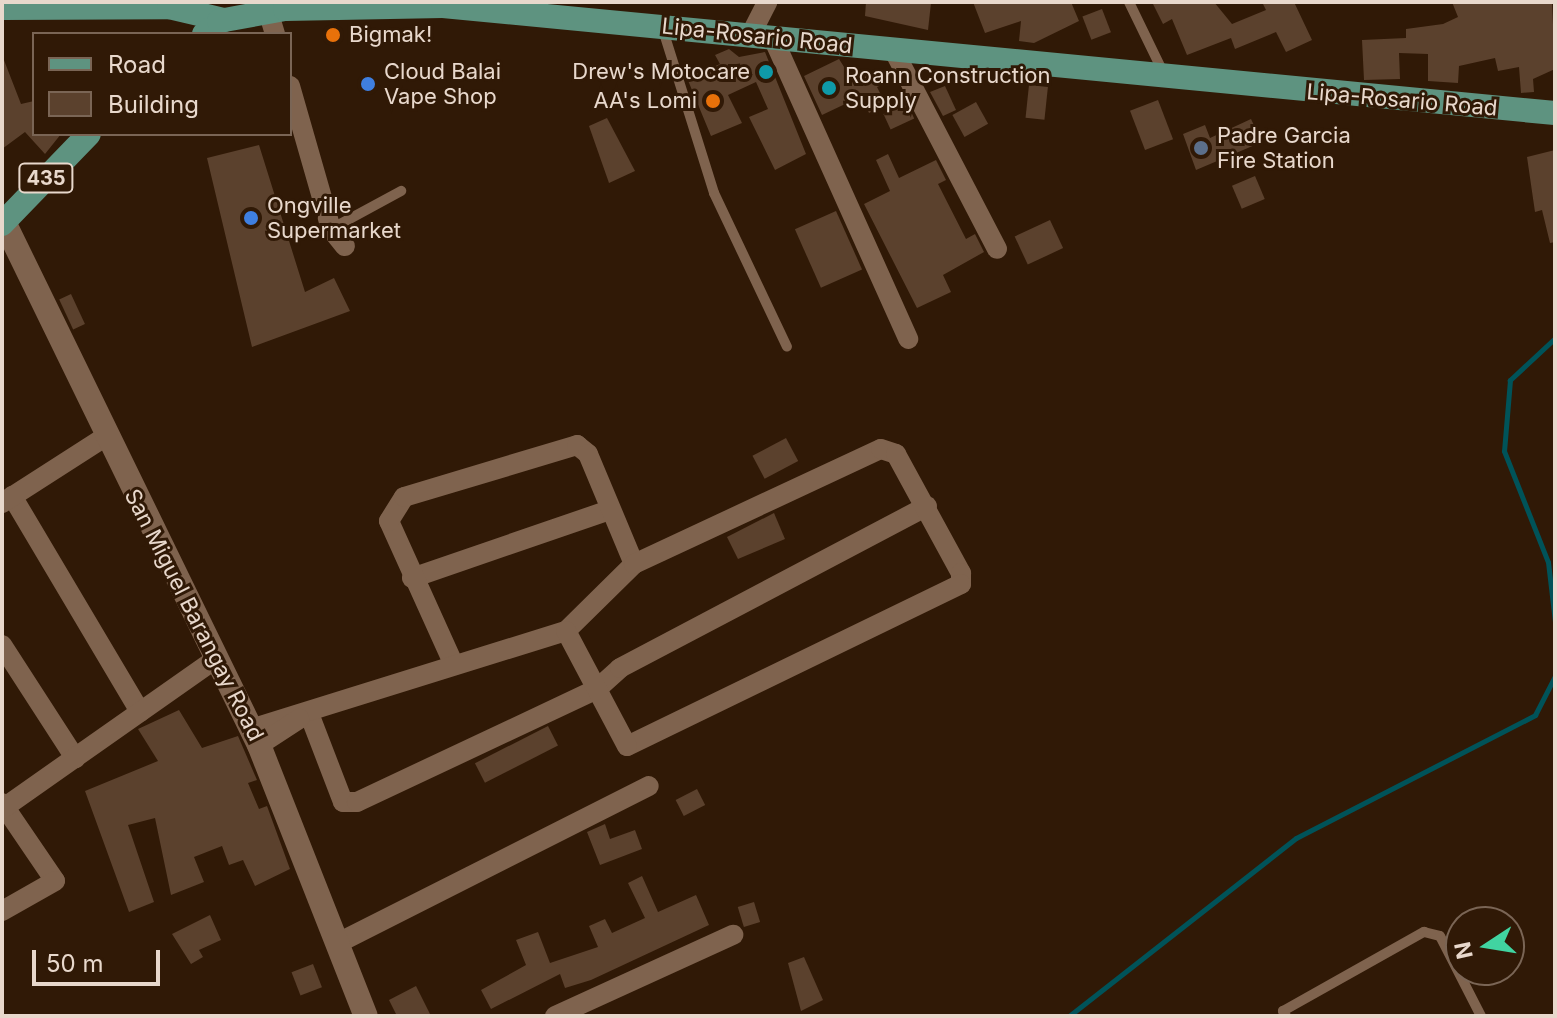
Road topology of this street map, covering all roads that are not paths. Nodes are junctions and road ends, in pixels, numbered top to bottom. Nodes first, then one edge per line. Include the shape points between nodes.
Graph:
1 (767, 2) edge
2 (1129, 2) edge
3 (446, 4) edge
4 (121, 5) edge
5 (530, 7) edge
6 (2, 8) edge
7 (216, 19) edge
8 (272, 22) edge
9 (661, 25) junction
10 (762, 37) junction
11 (894, 51) junction
12 (1164, 76) junction
13 (292, 93) edge
14 (1555, 113) edge
15 (87, 136) edge
16 (401, 191) dead end
17 (3, 222) edge
18 (331, 229) junction
19 (345, 246) dead end
20 (997, 249) dead end
21 (908, 339) dead end
22 (787, 347) dead end
23 (105, 437) junction
24 (7, 500) edge
25 (927, 506) junction
26 (610, 510) junction
27 (634, 564) junction
28 (412, 578) junction
29 (566, 631) junction
30 (2, 645) edge
31 (214, 660) junction
32 (454, 665) junction
33 (597, 689) junction
34 (140, 712) junction
35 (304, 718) junction
36 (255, 737) junction
37 (75, 758) junction
38 (649, 786) dead end
39 (3, 806) edge
40 (2, 911) edge
41 (733, 935) dead end
42 (338, 943) junction
43 (366, 1016) edge
44 (555, 1016) edge
45 (1286, 1016) edge
46 (1481, 1016) edge

1 - 10 street
2 - 12 lane
3 - 5 main road, Lipa-Rosario Road
3 - 8 main road, Lipa-Rosario Road
4 - 6 main road
4 - 7 main road via 174,8
5 - 9 main road, Lipa-Rosario Road
7 - 8 main road, Lipa-Rosario Road
9 - 10 main road, Lipa-Rosario Road
9 - 22 lane via 714,193
10 - 11 main road, Lipa-Rosario Road
10 - 21 street
11 - 12 main road, Lipa-Rosario Road
11 - 20 street
12 - 14 main road, Lipa-Rosario Road
13 - 18 street
15 - 17 main road, 435
16 - 18 lane
17 - 23 street, San Miguel Barangay Road
18 - 19 street
23 - 24 street
23 - 31 street, San Miguel Barangay Road
24 - 34 street
25 - 27 street via 896,454 881,449
25 - 33 street via 620,668
25 - 33 street via 961,584 637,744 627,746
26 - 27 street
26 - 28 street
26 - 28 street via 588,454 577,445 404,497 389,521
27 - 29 street
28 - 32 street
29 - 32 street
29 - 33 street
30 - 37 street
31 - 34 street
31 - 36 street, San Miguel Barangay Road
32 - 35 street
33 - 35 street via 357,802 343,802
34 - 37 street
35 - 36 street via 280,716
36 - 42 street, San Miguel Barangay Road
37 - 39 street
38 - 42 street
39 - 40 street via 55,881
41 - 44 street
42 - 43 street, San Miguel Barangay Road
45 - 46 lane via 1283,1011 1424,932 1440,936

